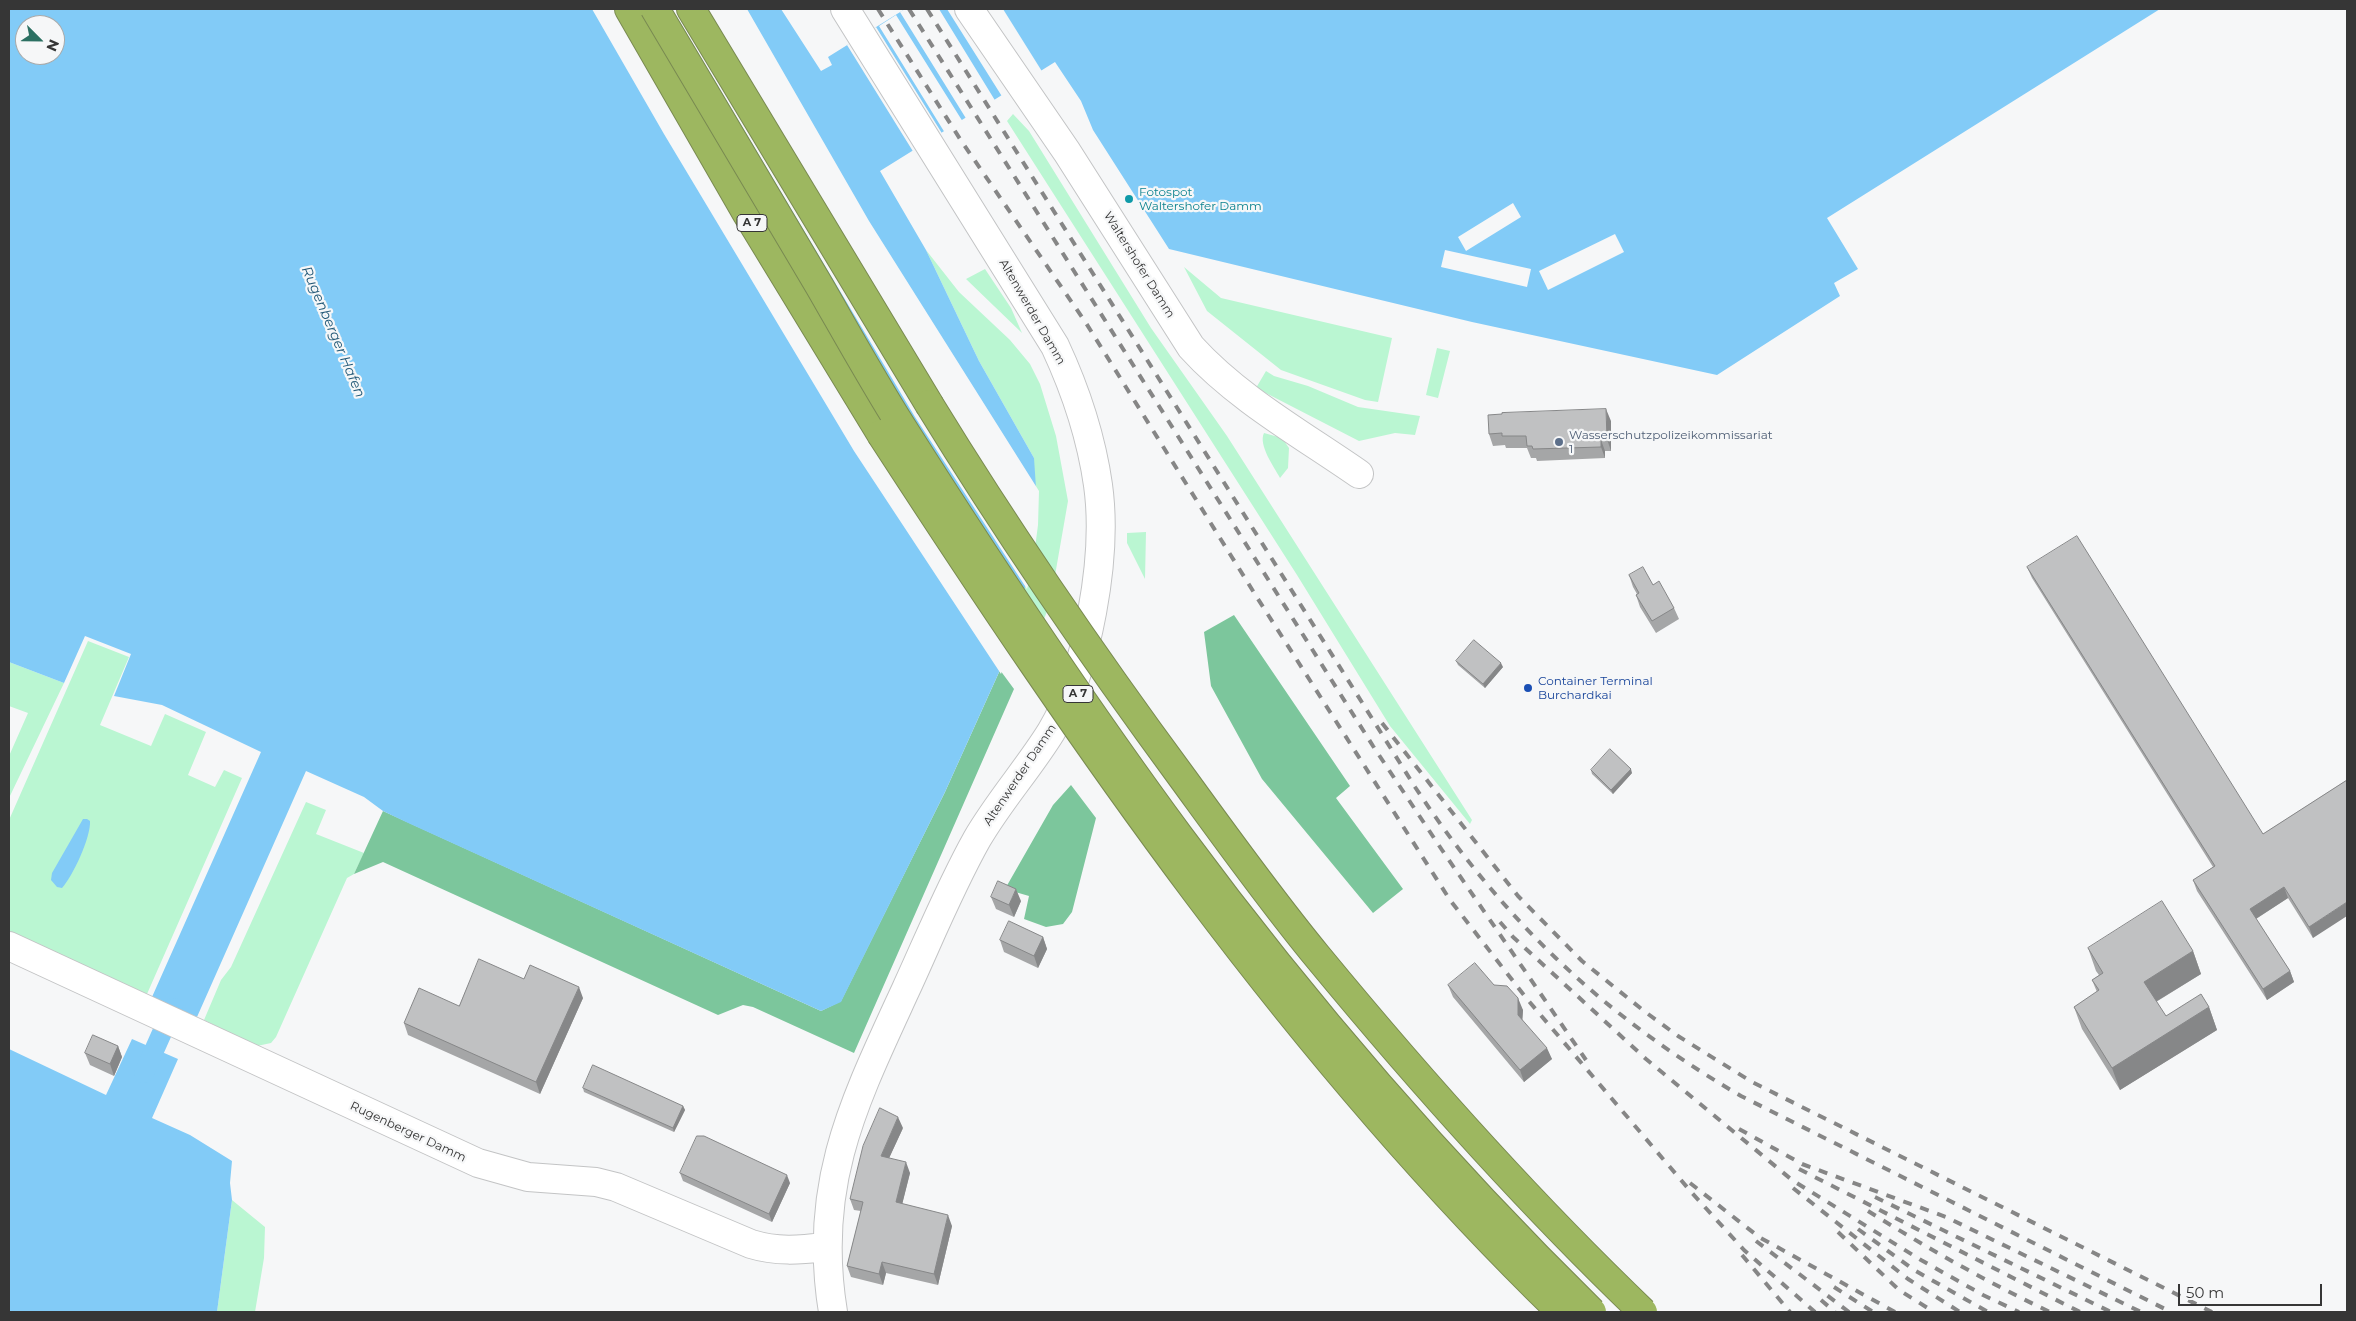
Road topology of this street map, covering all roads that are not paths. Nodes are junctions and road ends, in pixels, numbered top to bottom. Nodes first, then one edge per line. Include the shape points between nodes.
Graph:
1 (629, 9) edge
2 (655, 9) edge
3 (692, 9) edge
4 (846, 9) edge
5 (969, 9) edge
6 (1359, 474) dead end
7 (9, 946) edge
8 (826, 1246) junction
9 (833, 1312) edge
10 (1561, 1312) edge
11 (1592, 1312) edge
12 (1643, 1312) edge

1 - 10 highway, A 7, bridge via 746,214 881,434 990,603 1142,820 1193,891 1352,1087 1510,1261
2 - 11 highway, A 7, bridge via 900,423 1108,738 1257,938 1369,1073 1448,1163
3 - 12 highway, A 7, bridge via 974,478 1146,729 1316,955 1445,1106 1532,1201
4 - 8 street, Altenwerder Damm via 1055,346 1076,396 1090,443 1101,524 1088,633 1062,710 978,838 859,1093 836,1164
5 - 6 street, Waltershofer Damm via 1192,348 1231,386
7 - 8 street, Rugenberger Damm via 478,1163 528,1177 596,1182 616,1187 770,1250
8 - 9 street, Altenwerder Damm

